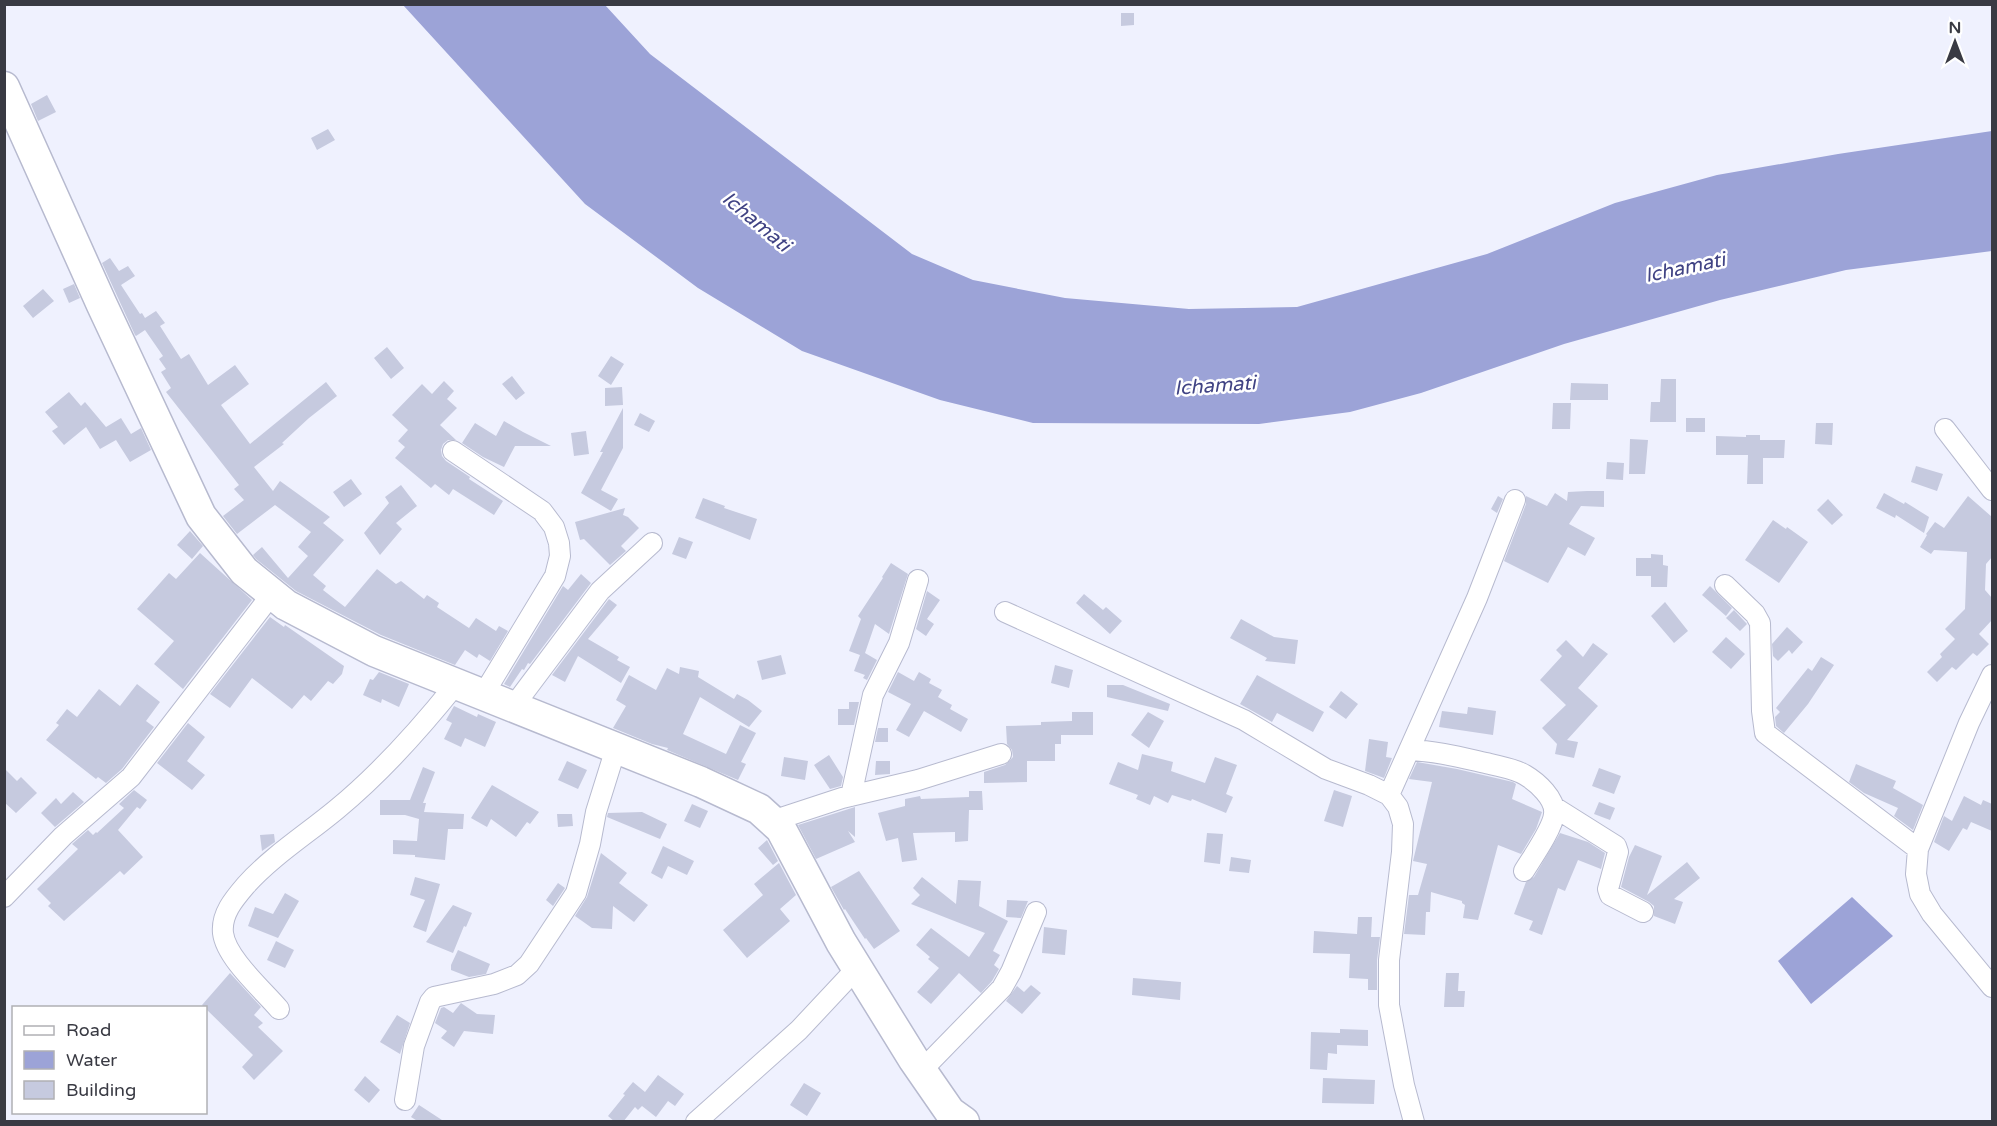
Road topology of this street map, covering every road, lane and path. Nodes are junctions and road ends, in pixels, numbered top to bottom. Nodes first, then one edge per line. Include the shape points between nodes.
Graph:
1 (4, 87) edge
2 (1945, 429) dead end
3 (453, 451) dead end
4 (1992, 490) edge
5 (1515, 500) dead end
6 (652, 543) dead end
7 (918, 580) dead end
8 (1725, 585) dead end
9 (272, 594) junction
10 (1005, 612) dead end
11 (1992, 675) edge
12 (470, 689) junction
13 (513, 706) junction
14 (616, 748) junction
15 (1409, 750) junction
16 (1000, 754) dead end
17 (1389, 795) junction
18 (851, 796) junction
19 (1554, 807) junction
20 (772, 821) junction
21 (1918, 849) junction
22 (1524, 871) dead end
23 (4, 897) edge
24 (1036, 912) dead end
25 (1643, 912) dead end
26 (857, 968) junction
27 (1992, 987) edge
28 (279, 1009) dead end
29 (921, 1071) junction
30 (405, 1100) dead end
31 (696, 1122) edge
32 (964, 1122) edge
33 (1414, 1122) edge

1 - 9 highway via 201,516 244,571
2 - 4 street
3 - 12 street via 542,511 554,527 560,556 555,576
5 - 15 street via 1477,598
6 - 13 street via 600,591
7 - 18 street via 899,643 873,695
8 - 21 street via 1760,623 1765,733
9 - 12 highway via 374,651
9 - 23 street via 131,777 63,836
10 - 17 street via 1244,720 1326,769
11 - 21 street
12 - 13 highway
12 - 28 street via 339,808 263,869 230,904 224,916 227,946
13 - 14 highway
14 - 20 highway via 737,798
14 - 30 street via 572,901 529,964 517,975 434,997 414,1046
15 - 17 street
15 - 19 street via 1451,755 1526,775
16 - 18 street
17 - 33 street via 1403,824 1389,960 1389,1005
18 - 20 street
19 - 22 street via 1552,822
19 - 25 street via 1616,846 1610,895
20 - 26 highway via 781,829
21 - 27 street via 1916,874 1920,894
24 - 29 street via 1002,988
26 - 29 highway
26 - 31 street via 799,1029
29 - 32 highway via 950,1112

